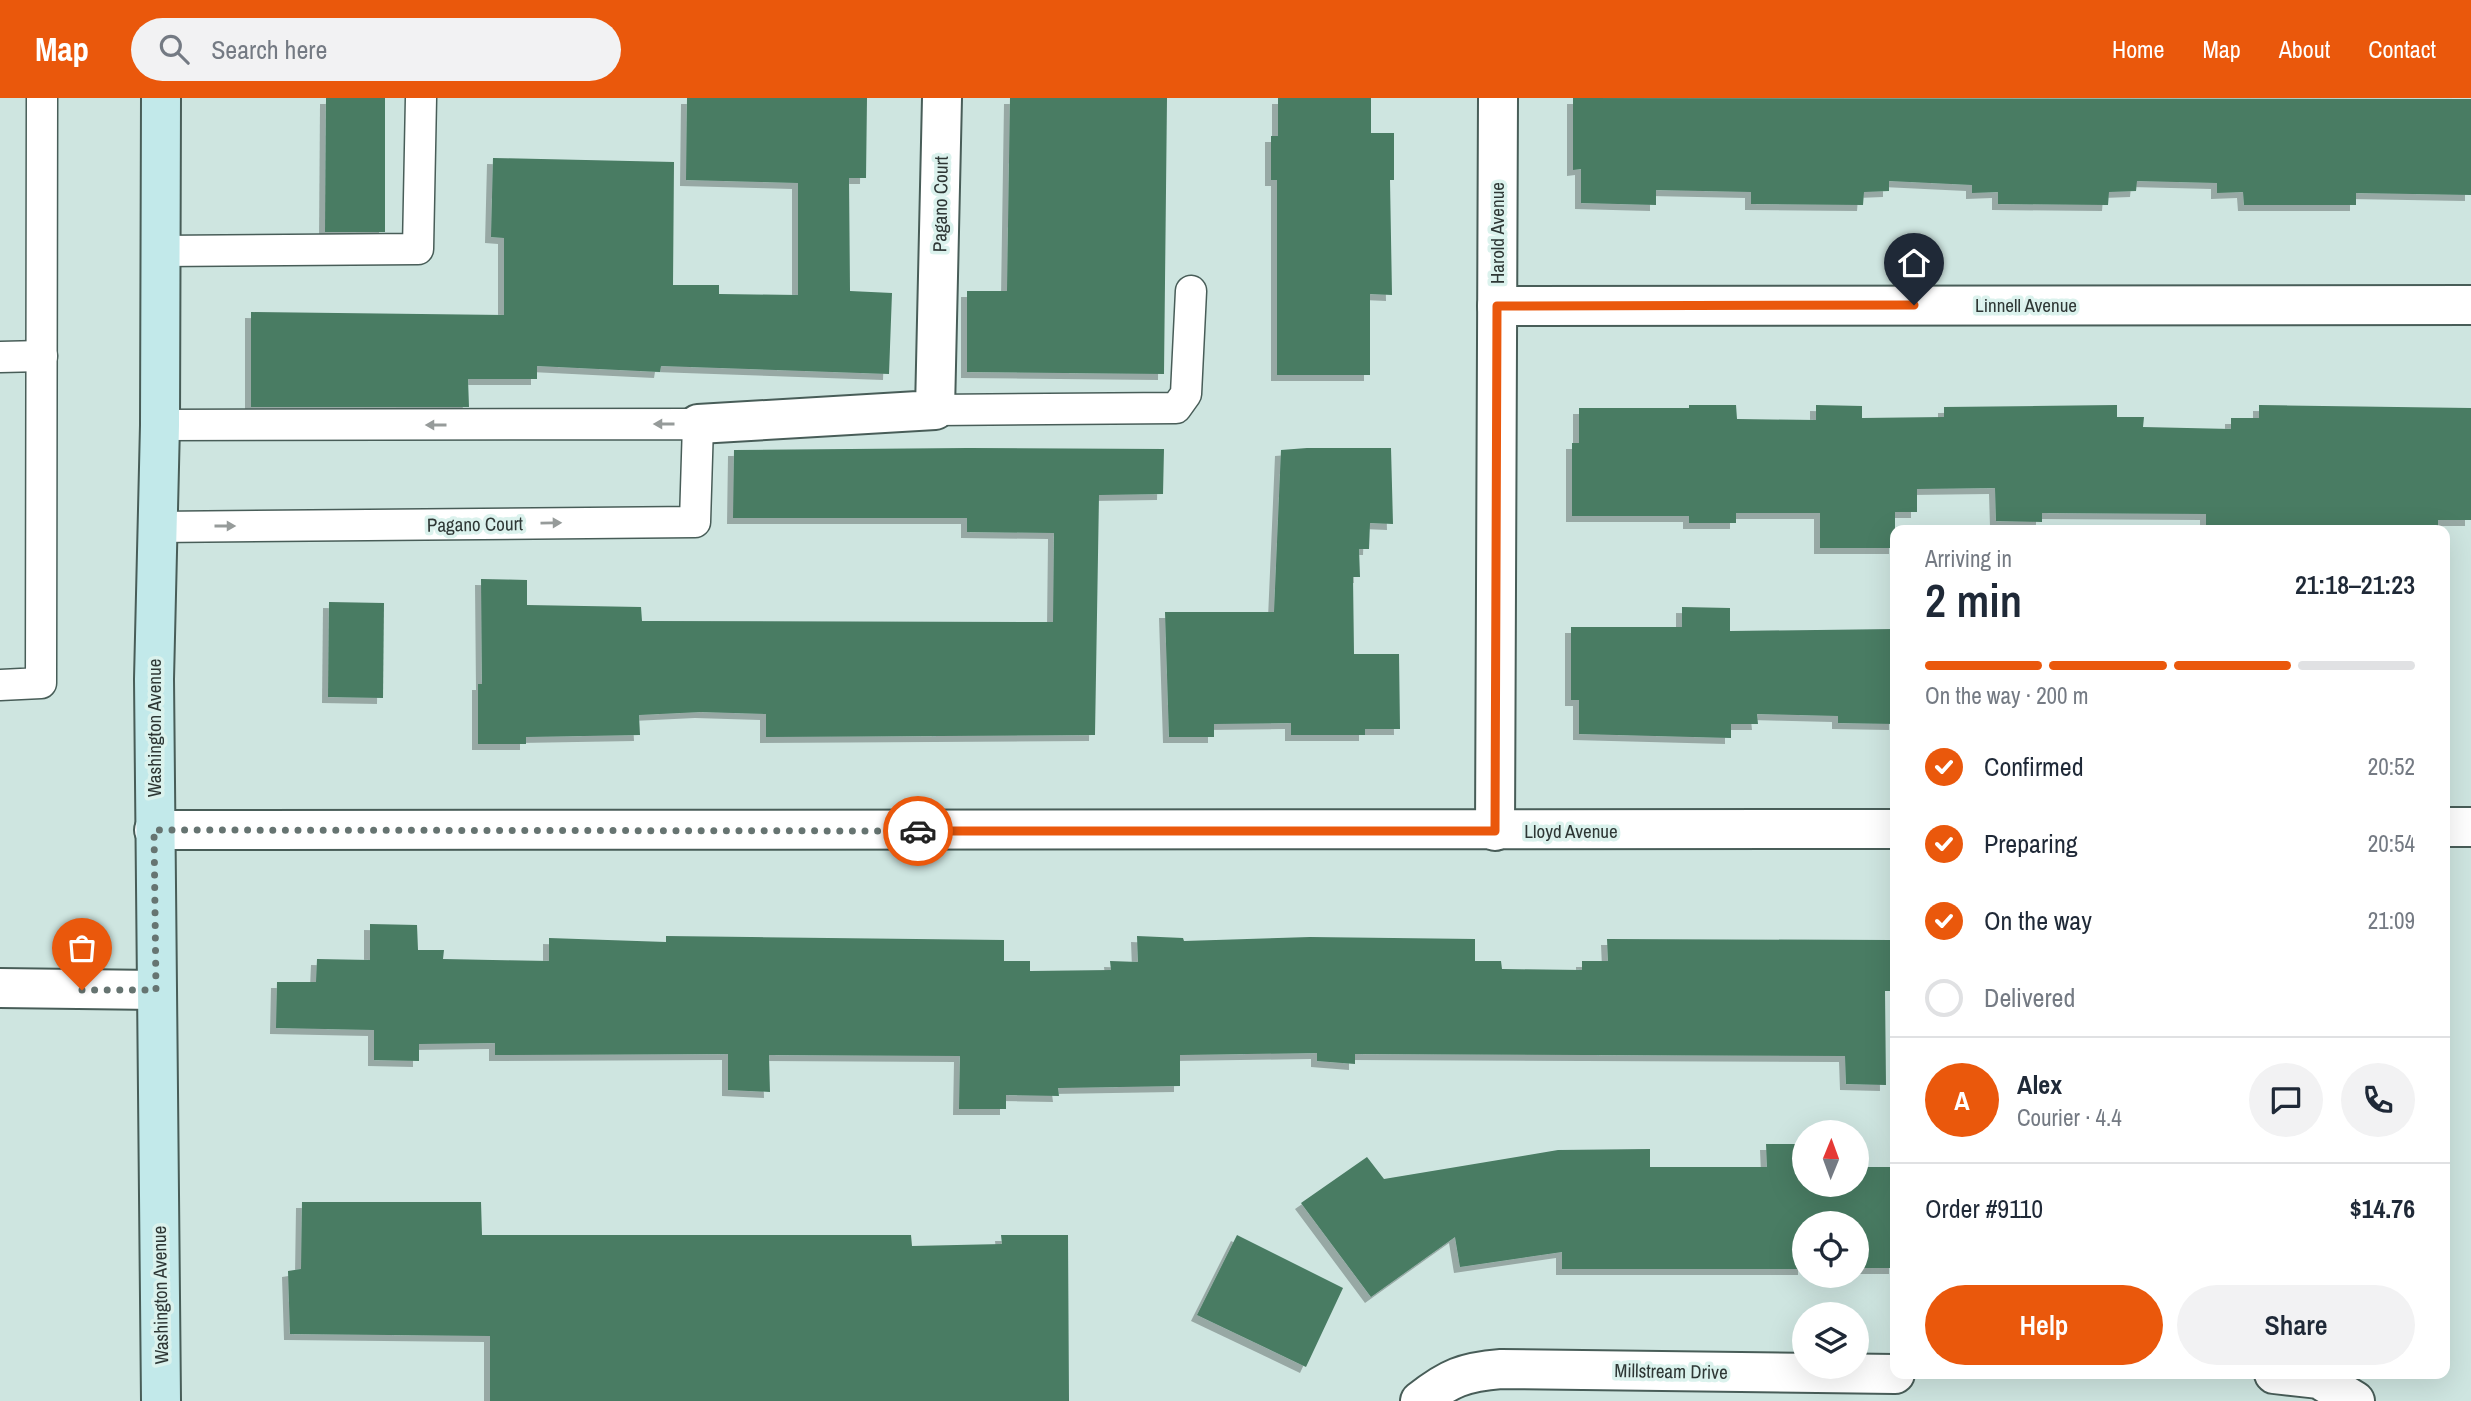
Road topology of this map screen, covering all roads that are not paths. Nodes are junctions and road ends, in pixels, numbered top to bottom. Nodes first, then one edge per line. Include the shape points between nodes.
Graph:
1 (42, 98) edge
2 (161, 98) edge
3 (421, 98) edge
4 (942, 98) edge
5 (1498, 98) edge
6 (161, 251) junction
7 (1191, 291) dead end
8 (2471, 305) edge
9 (1497, 306) junction
10 (42, 356) junction
11 (0, 357) edge
12 (935, 410) junction
13 (698, 424) junction
14 (160, 425) junction
15 (157, 527) junction
16 (0, 685) edge
17 (2450, 827) edge
18 (2471, 827) edge
19 (154, 830) junction
20 (1890, 830) edge
21 (1495, 831) junction
22 (0, 989) edge
23 (156, 990) junction
24 (2319, 1379) edge
25 (1886, 1383) edge
26 (1434, 1390) edge
27 (161, 1401) edge
28 (2356, 1401) edge

1 - 10 lane
2 - 6 main road, Washington Avenue
3 - 6 lane via 418,249
4 - 12 street, Pagano Court
5 - 9 street, Harold Avenue
6 - 14 main road, Washington Avenue
7 - 12 lane via 1186,394 1176,408
8 - 9 street, Linnell Avenue
9 - 21 street, Harold Avenue
10 - 11 lane
10 - 16 lane via 41,683
12 - 13 street
13 -> 14 lane
15 -> 13 lane, Pagano Court via 695,522
14 - 15 main road, Washington Avenue
15 - 19 main road, Washington Avenue
17 - 18 street
19 - 21 street, Lloyd Avenue
19 - 23 main road, Washington Avenue
20 - 21 street, Lloyd Avenue
22 - 23 street
23 - 27 main road, Washington Avenue
24 - 28 street
25 - 26 street, Millstream Drive via 1501,1369 1472,1372

